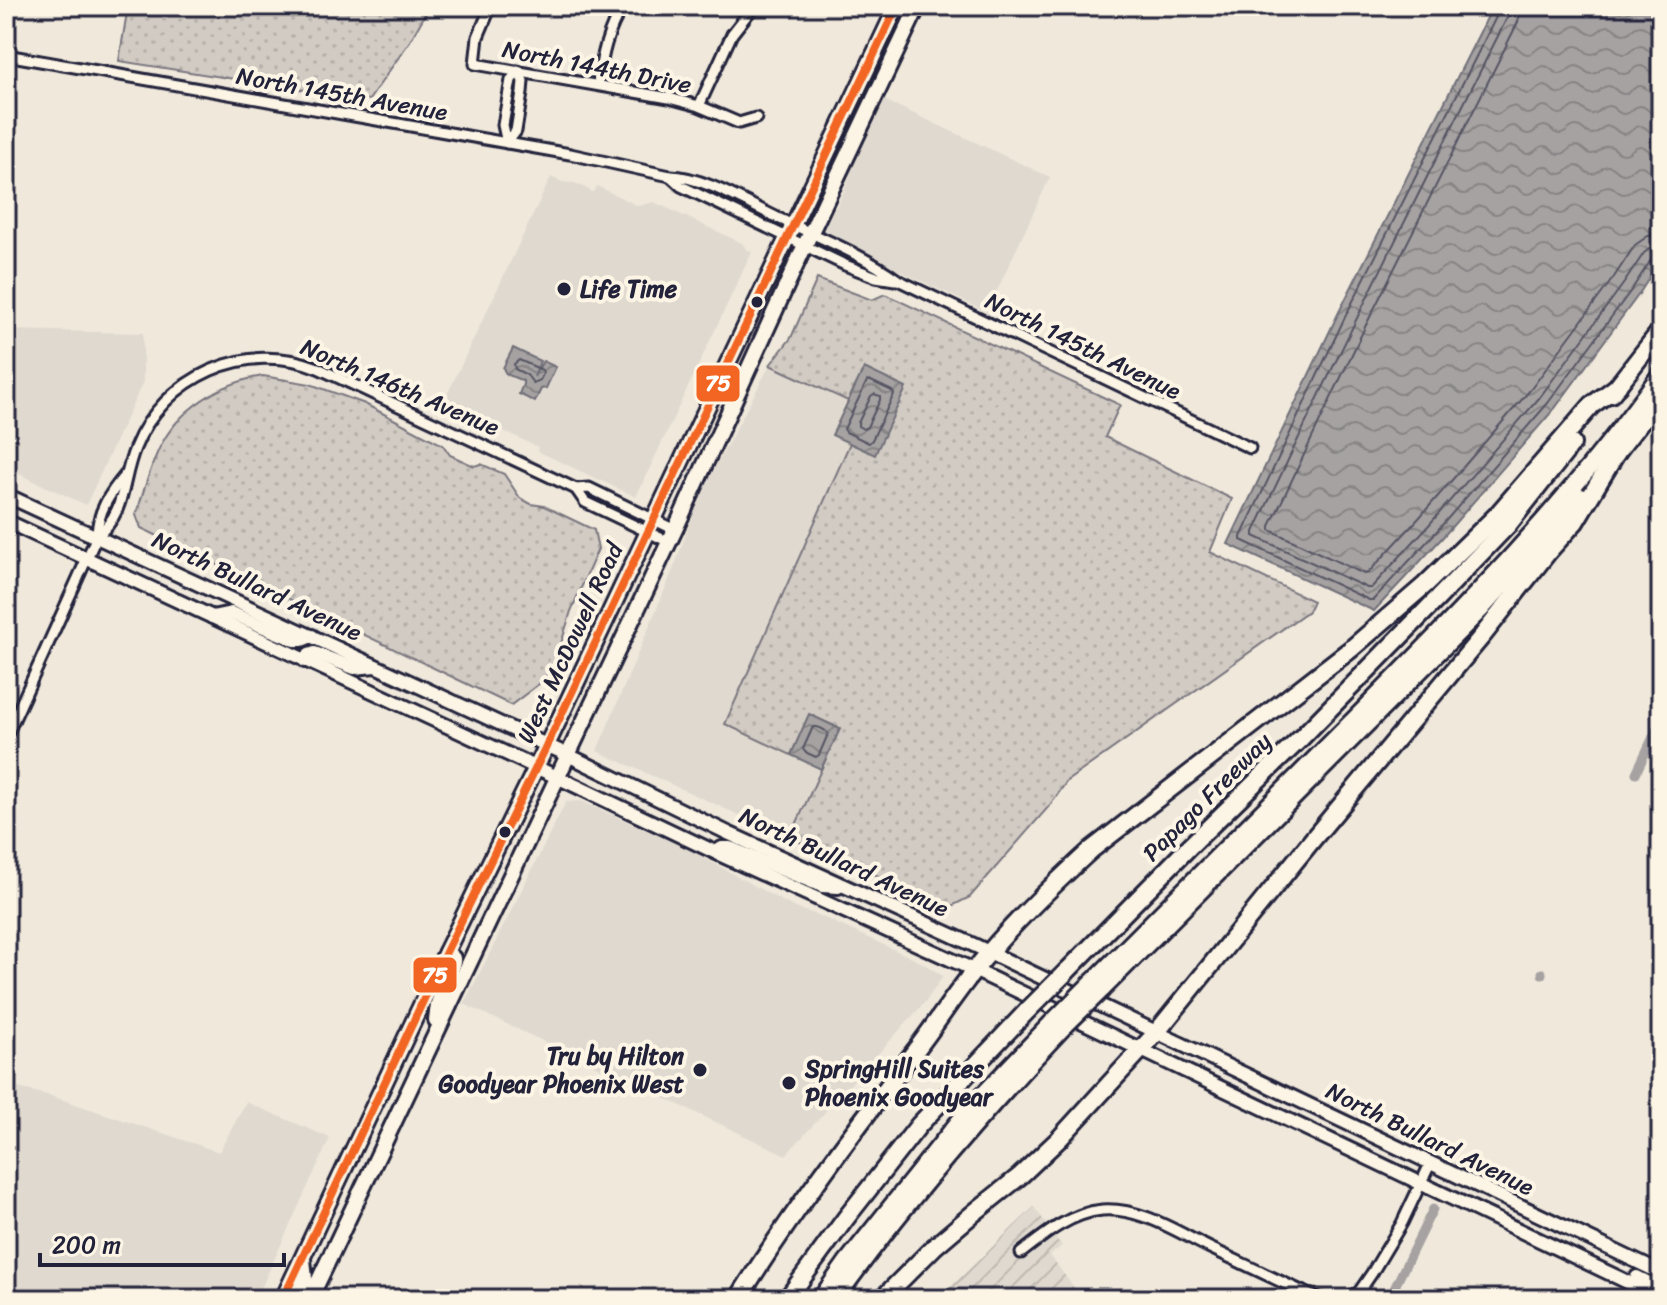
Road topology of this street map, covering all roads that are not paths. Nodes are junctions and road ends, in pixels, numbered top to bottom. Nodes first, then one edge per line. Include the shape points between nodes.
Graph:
1 (491, 6) edge
2 (623, 6) edge
3 (754, 6) edge
4 (897, 6) edge
5 (918, 6) edge
6 (6, 55) edge
7 (518, 71) junction
8 (598, 84) junction
9 (699, 106) junction
10 (756, 118) dead end
11 (507, 143) junction
12 (790, 230) junction
13 (807, 239) junction
14 (1661, 330) edge
15 (1661, 374) edge
16 (1618, 386) junction
17 (1661, 395) edge
18 (1250, 448) dead end
19 (1617, 452) junction
20 (6, 495) edge
21 (6, 521) edge
22 (650, 526) junction
23 (97, 536) junction
24 (672, 536) junction
25 (87, 559) junction
26 (212, 617) junction
27 (312, 636) junction
28 (305, 661) junction
29 (376, 666) junction
30 (6, 737) edge
31 (547, 745) junction
32 (568, 755) junction
33 (536, 768) junction
34 (558, 777) junction
35 (716, 852) junction
36 (845, 887) junction
37 (446, 952) junction
38 (988, 953) junction
39 (974, 970) junction
40 (1097, 986) junction
41 (1058, 1024) junction
42 (435, 1033) junction
43 (1156, 1033) junction
44 (1140, 1049) junction
45 (359, 1139) junction
46 (380, 1150) junction
47 (1430, 1164) junction
48 (1421, 1183) junction
49 (1021, 1253) dead end
50 (303, 1258) junction
51 (1584, 1261) junction
52 (1661, 1273) edge
53 (1661, 1289) edge
54 (1661, 1298) edge
55 (283, 1299) edge
56 (297, 1299) edge
57 (310, 1299) edge
58 (738, 1299) edge
59 (787, 1299) edge
60 (821, 1299) edge
61 (835, 1299) edge
62 (882, 1299) edge
63 (1323, 1299) edge
64 (1347, 1299) edge

1 - 7 street, North 144th Drive via 478,37 475,64
2 - 8 street via 602,53
3 - 9 street via 732,34
4 - 12 main road, West McDowell Road
5 - 13 main road, West McDowell Road
6 - 11 street, North 145th Avenue
7 - 8 street, North 144th Drive
7 - 11 street via 521,101 516,131
8 - 9 street, North 144th Drive
9 - 10 street, North 144th Drive via 739,123
11 - 12 street, North 145th Avenue via 680,176
12 - 13 street, North 145th Avenue
12 - 22 main road, West McDowell Road
13 - 18 street, North 145th Avenue via 862,272 898,280
13 - 24 main road, West McDowell Road
14 - 16 highway, Papago Freeway
15 - 40 highway via 1538,529
16 - 38 highway via 1592,405 1496,516 1425,585 1351,649 1091,850
16 - 59 highway, Papago Freeway, bridge via 1508,525 919,1125
17 - 19 highway
19 - 40 highway via 1482,608
19 - 43 highway via 1575,522
20 - 23 main road, North Bullard Avenue
21 - 25 main road, North Bullard Avenue
22 - 23 street, North 146th Avenue via 589,488 576,489 304,362 281,358 221,365 173,395 155,413 125,475 111,491 97,521
22 - 24 street, North 146th Avenue
22 - 31 main road, West McDowell Road
23 - 25 street, North 146th Avenue
23 - 27 main road, North Bullard Avenue
24 - 32 main road, West McDowell Road
25 - 26 main road, North Bullard Avenue
25 - 30 street, North 146th Avenue
26 - 27 main road via 231,613 295,640
26 - 28 main road, North Bullard Avenue
27 - 29 main road, North Bullard Avenue
28 - 29 main road via 315,653 354,668
28 - 33 main road, North Bullard Avenue
29 - 31 main road, North Bullard Avenue
31 - 32 main road, North Bullard Avenue
31 - 33 main road, West McDowell Road
32 - 34 main road, West McDowell Road
32 - 36 main road, North Bullard Avenue
33 - 34 main road, North Bullard Avenue
33 - 37 main road, West McDowell Road
34 - 35 main road, North Bullard Avenue
34 - 42 main road, West McDowell Road
35 - 36 main road via 730,848 822,886
35 - 39 main road, North Bullard Avenue
36 - 38 main road, North Bullard Avenue
37 - 42 main road via 453,962 438,1004
37 - 45 main road, West McDowell Road
38 - 39 highway
38 - 43 main road, North Bullard Avenue
39 - 44 main road, North Bullard Avenue
39 - 58 highway via 793,1214
40 - 41 highway, bridge
41 - 60 highway via 967,1112
41 - 61 highway
42 - 46 main road, West McDowell Road
43 - 44 highway
43 - 47 main road, North Bullard Avenue
44 - 48 main road, North Bullard Avenue
44 - 62 highway via 1059,1139
45 - 46 main road
45 - 50 main road, West McDowell Road
46 - 57 main road, West McDowell Road
47 - 48 street
47 - 52 main road, North Bullard Avenue
48 - 51 main road, North Bullard Avenue
48 - 64 street via 1372,1273
49 - 63 street via 1084,1214 1121,1211
50 - 55 main road, West McDowell Road
50 - 56 main road via 305,1279
51 - 53 main road via 1616,1268
51 - 54 main road, North Bullard Avenue

